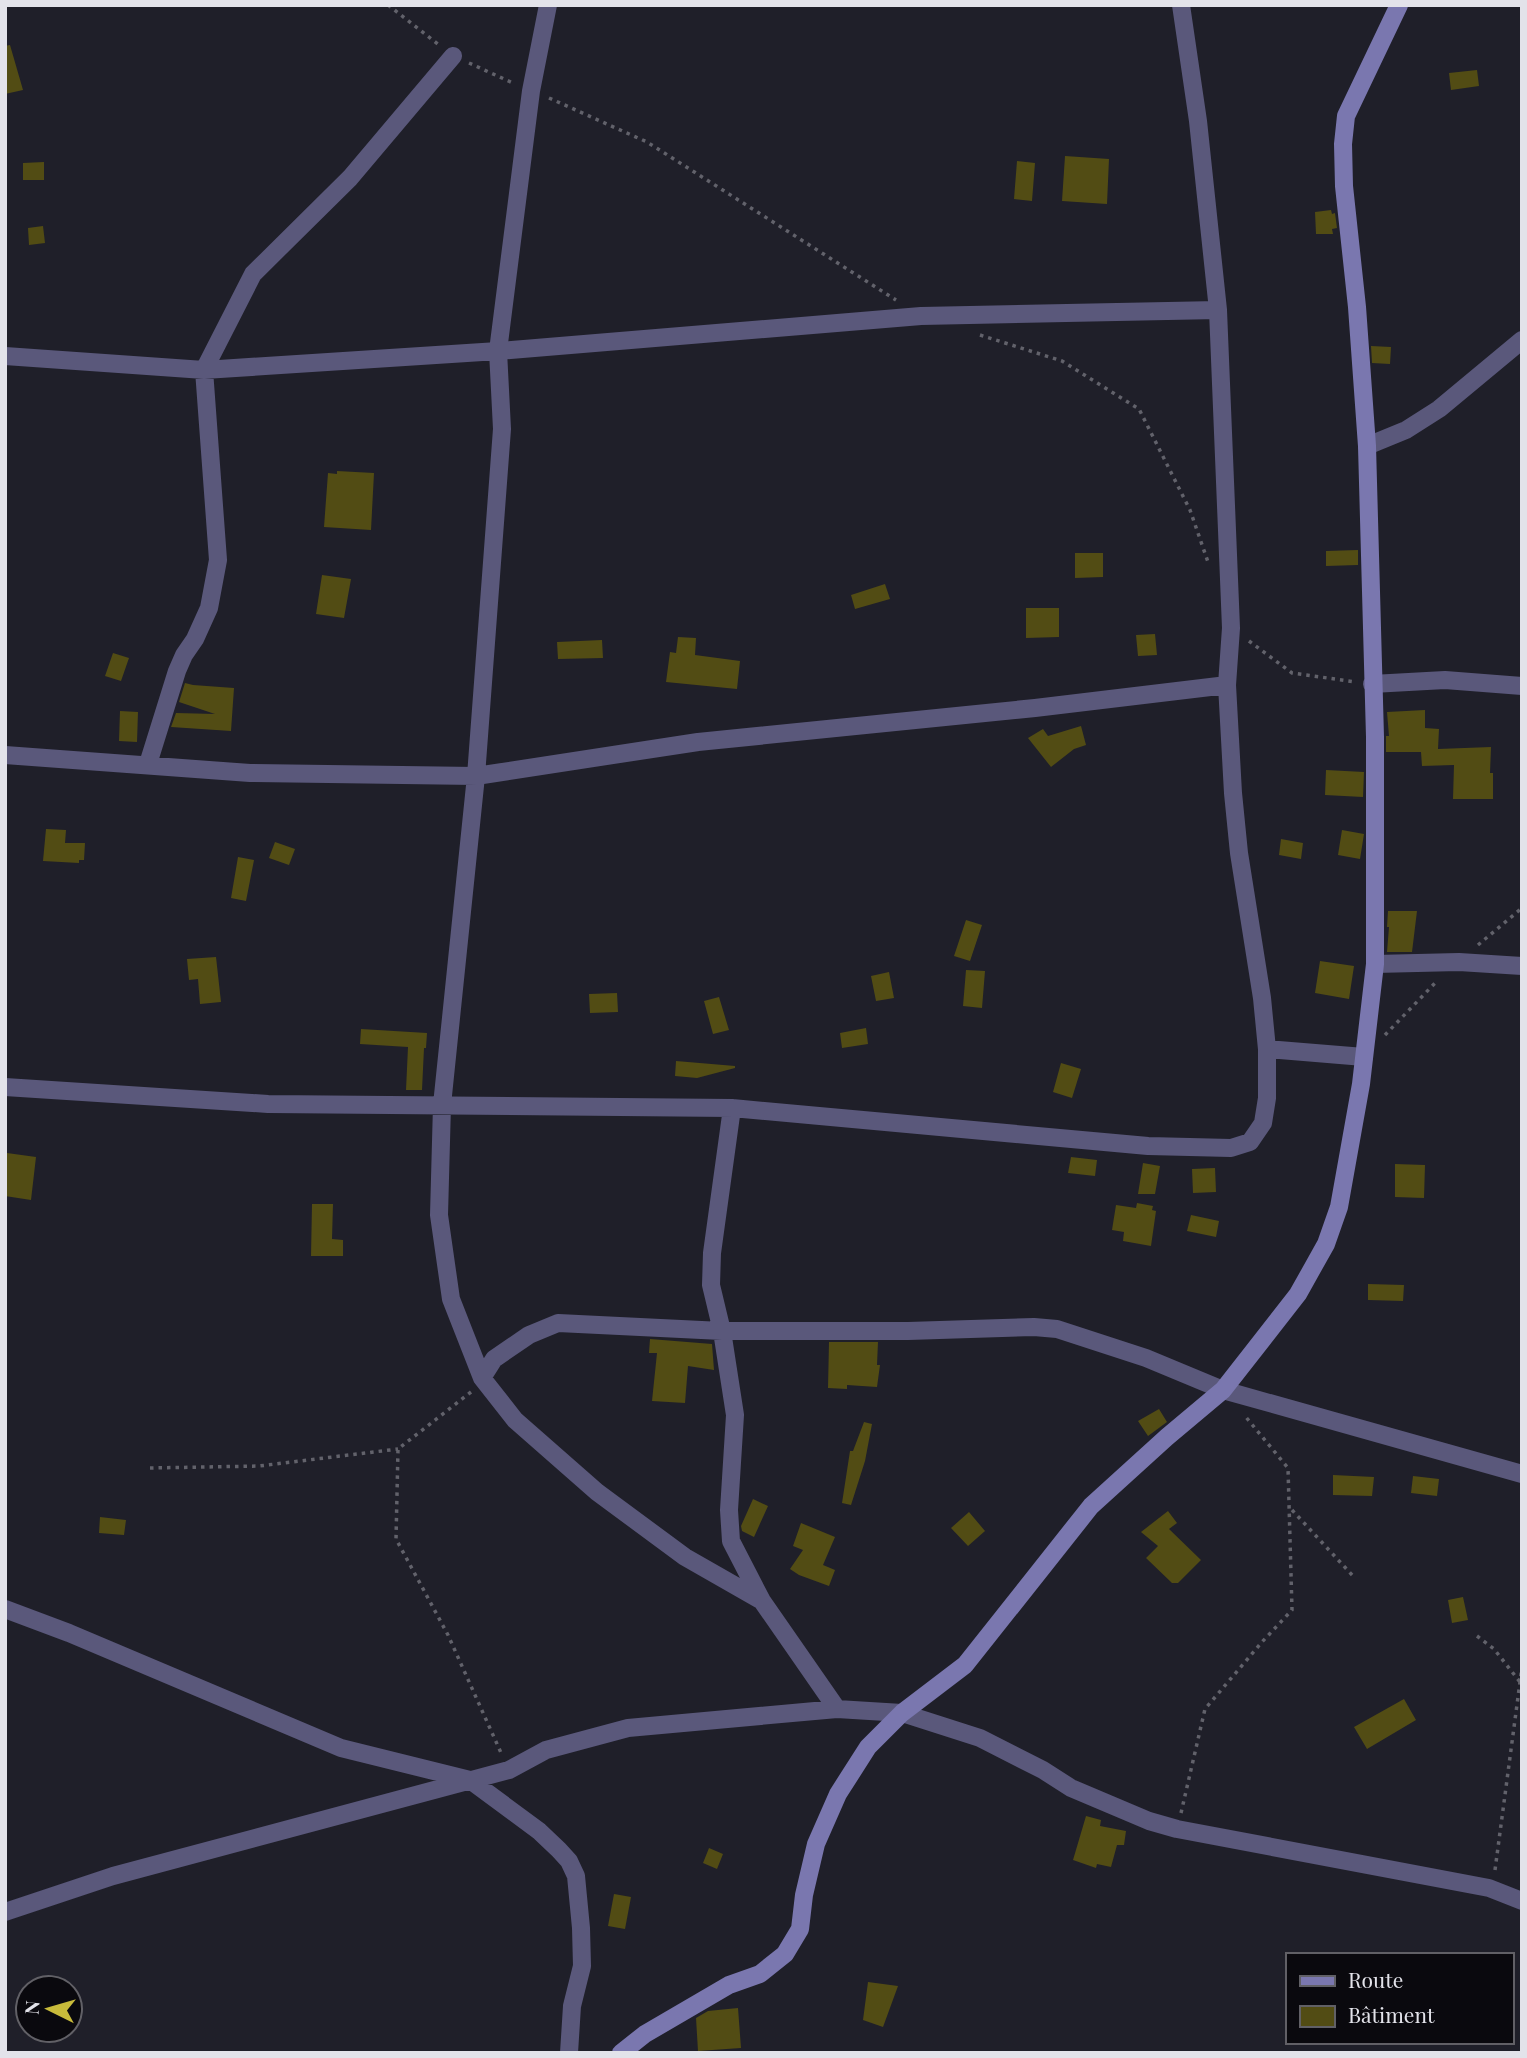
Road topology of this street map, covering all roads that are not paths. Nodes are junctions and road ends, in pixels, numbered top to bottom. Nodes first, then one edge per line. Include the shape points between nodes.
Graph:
1 (548, 5) edge
2 (1181, 5) edge
3 (1399, 5) edge
4 (453, 56) dead end
5 (1218, 310) junction
6 (1522, 340) edge
7 (498, 351) junction
8 (5, 356) edge
9 (204, 370) junction
10 (1367, 446) junction
11 (1372, 684) junction
12 (1227, 685) junction
13 (1522, 686) edge
14 (5, 755) edge
15 (148, 764) junction
16 (476, 776) junction
17 (1375, 964) junction
18 (1522, 966) edge
19 (1267, 1049) junction
20 (1364, 1057) junction
21 (5, 1087) edge
22 (442, 1105) junction
23 (732, 1108) junction
24 (722, 1331) junction
25 (482, 1378) junction
26 (1223, 1390) junction
27 (1522, 1474) edge
28 (762, 1601) junction
29 (5, 1609) edge
30 (837, 1709) junction
31 (902, 1713) junction
32 (470, 1780) junction
33 (1522, 1901) edge
34 (5, 1912) edge
35 (569, 2053) edge
36 (621, 2053) edge

1 - 7 street via 531,91
2 - 5 street
3 - 10 main road via 1346,116 1343,145
4 - 9 street via 350,178 253,274
5 - 7 street via 921,316
5 - 12 street via 1231,628
6 - 10 street via 1439,409 1406,430
7 - 9 street
7 - 16 street via 502,429
8 - 9 street
9 - 15 street via 218,560 209,608 177,671
10 - 11 main road
11 - 13 street via 1445,680
11 - 17 main road
12 - 16 street via 698,742
12 - 19 street via 1239,853
14 - 15 street
15 - 16 street via 250,773
16 - 22 street
17 - 18 street
17 - 20 main road
19 - 20 street
19 - 23 street via 1263,1123 1250,1142 1231,1148 1134,1145
20 - 26 main road via 1339,1207 1326,1244 1298,1294
21 - 22 street via 268,1104
22 - 23 street
22 - 25 street via 439,1215 451,1299
23 - 24 street via 710,1285
24 - 25 street via 558,1323 529,1335 494,1359
24 - 26 street via 1057,1329
24 - 28 street via 735,1415 731,1541
25 - 28 street via 515,1420 597,1492 685,1558
26 - 27 street
26 - 31 main road via 1091,1506 965,1665
28 - 30 street
29 - 32 street via 341,1748
30 - 31 street
30 - 32 street via 628,1728 546,1750 509,1770
31 - 33 street via 980,1738 1071,1788 1149,1821 1489,1888
31 - 36 main road via 867,1747 838,1794 816,1844 800,1929 785,1954 760,1974 729,1986
32 - 34 street via 113,1875
32 - 35 street via 539,1831 569,1861 576,1877 582,1966 572,2006

